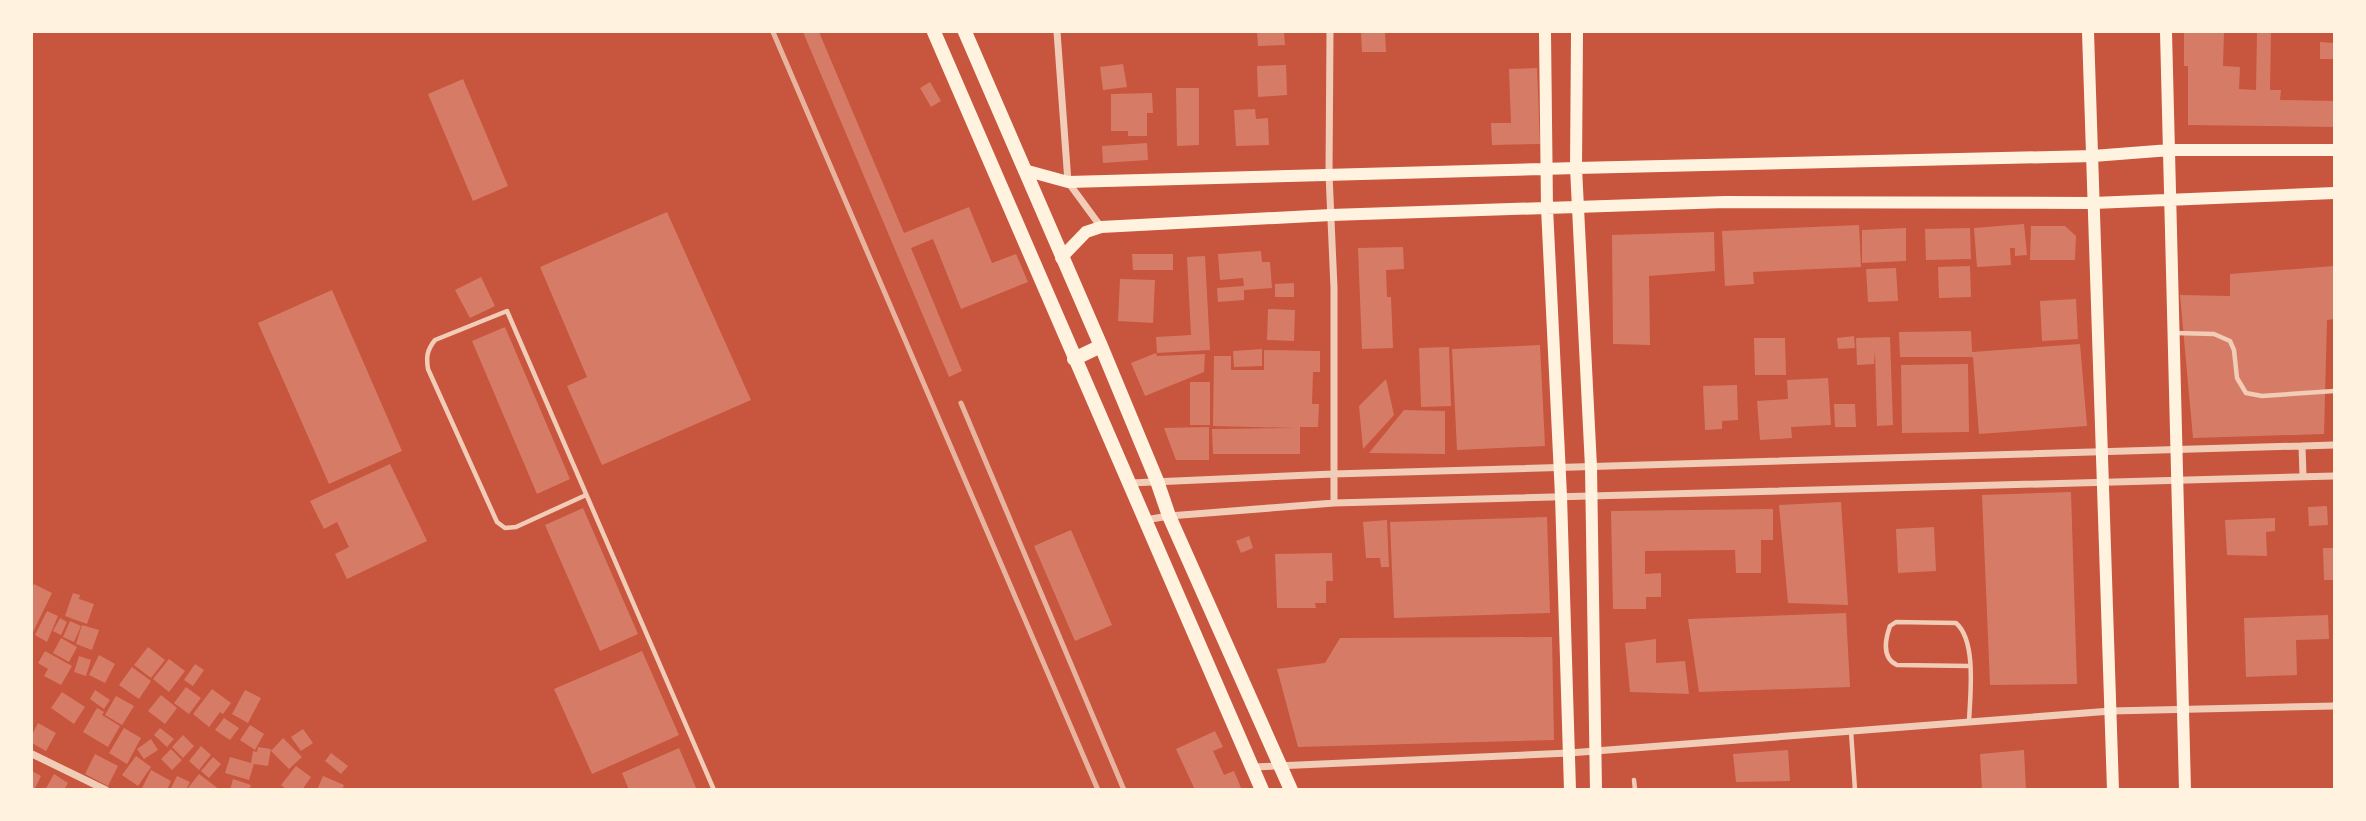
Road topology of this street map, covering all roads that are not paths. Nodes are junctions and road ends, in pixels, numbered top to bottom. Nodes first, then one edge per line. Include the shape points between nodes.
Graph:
1 (934, 32) edge
2 (965, 32) edge
3 (1057, 32) edge
4 (1330, 32) edge
5 (1545, 32) edge
6 (1577, 32) edge
7 (2088, 32) edge
8 (2166, 32) edge
9 (2171, 150) junction
10 (2334, 150) edge
11 (2093, 156) junction
12 (1576, 167) junction
13 (1024, 170) junction
14 (1548, 170) junction
15 (1329, 174) junction
16 (1068, 182) junction
17 (2334, 193) edge
18 (2169, 200) junction
19 (2093, 203) junction
20 (1577, 206) junction
21 (1548, 208) junction
22 (1331, 215) junction
23 (1101, 227) junction
24 (1061, 258) junction
25 (2175, 333) junction
26 (1101, 346) junction
27 (1074, 359) junction
28 (2334, 391) edge
29 (2334, 444) edge
30 (2302, 446) junction
31 (2177, 450) junction
32 (2103, 453) junction
33 (1591, 467) junction
34 (1559, 468) junction
35 (1333, 474) junction
36 (2303, 476) junction
37 (2334, 476) edge
38 (2177, 480) junction
39 (1157, 481) junction
40 (2103, 482) junction
41 (1130, 483) junction
42 (586, 495) junction
43 (1561, 496) junction
44 (1592, 496) junction
45 (1334, 503) junction
46 (1169, 516) junction
47 (1144, 520) junction
48 (1970, 666) junction
49 (2334, 706) edge
50 (2111, 711) junction
51 (2184, 711) junction
52 (1969, 722) junction
53 (1851, 731) junction
54 (1594, 751) junction
55 (1569, 753) junction
56 (32, 754) edge
57 (1281, 766) junction
58 (1253, 767) junction
59 (1634, 780) dead end
60 (106, 789) edge
61 (713, 789) edge
62 (1262, 789) edge
63 (1291, 789) edge
64 (1570, 789) edge
65 (1596, 789) edge
66 (1635, 789) edge
67 (1855, 789) edge
68 (2113, 789) edge
69 (2185, 789) edge

1 - 27 highway
2 - 13 highway
3 - 16 street
4 - 15 street
5 - 14 main road
6 - 12 main road
7 - 11 main road
8 - 9 main road
9 - 10 main road
9 - 11 main road
9 - 18 main road
11 - 12 main road
11 - 19 main road
12 - 14 main road
12 - 20 main road
13 - 16 main road
13 - 24 highway
14 - 15 main road
14 - 21 main road
15 - 16 main road
15 - 22 street
16 - 23 street
17 - 18 main road
18 - 19 main road
18 - 25 main road
19 - 20 main road
19 - 32 main road
20 - 21 main road
20 - 33 main road
21 - 22 main road
21 - 34 main road
22 - 23 main road
22 - 35 street
23 - 24 main road via 1086,232
24 - 26 highway
25 - 28 lane via 2214,334 2230,341 2237,378 2246,393
25 - 31 main road
26 - 27 highway
26 - 39 highway
27 - 41 highway
29 - 30 street
30 - 31 street
30 - 36 street
31 - 32 street
31 - 38 main road
32 - 33 street
32 - 40 main road
33 - 34 street
33 - 44 main road
34 - 35 street
34 - 43 main road
35 - 39 street
35 - 45 street
36 - 37 street
36 - 38 street
38 - 40 street
38 - 51 main road
39 - 41 street
39 - 46 highway
40 - 44 street
40 - 50 main road
41 - 47 highway
42 - 42 lane via 507,311 435,340 426,358 428,369 496,522 505,528 516,527
42 - 61 lane
43 - 44 street
43 - 45 street
43 - 55 main road
44 - 54 main road
45 - 46 street
46 - 47 street
46 - 57 highway
47 - 58 highway
48 - 48 lane via 1890,662 1886,636 1890,626 1896,622 1956,623 1967,640
48 - 52 lane
49 - 51 street
50 - 51 street
50 - 52 street
50 - 68 main road
51 - 69 main road
52 - 53 street
53 - 54 street
53 - 67 lane
54 - 55 street
54 - 65 main road
55 - 57 street
55 - 64 main road
56 - 60 street
57 - 58 street
57 - 63 highway
58 - 62 highway
59 - 66 lane

